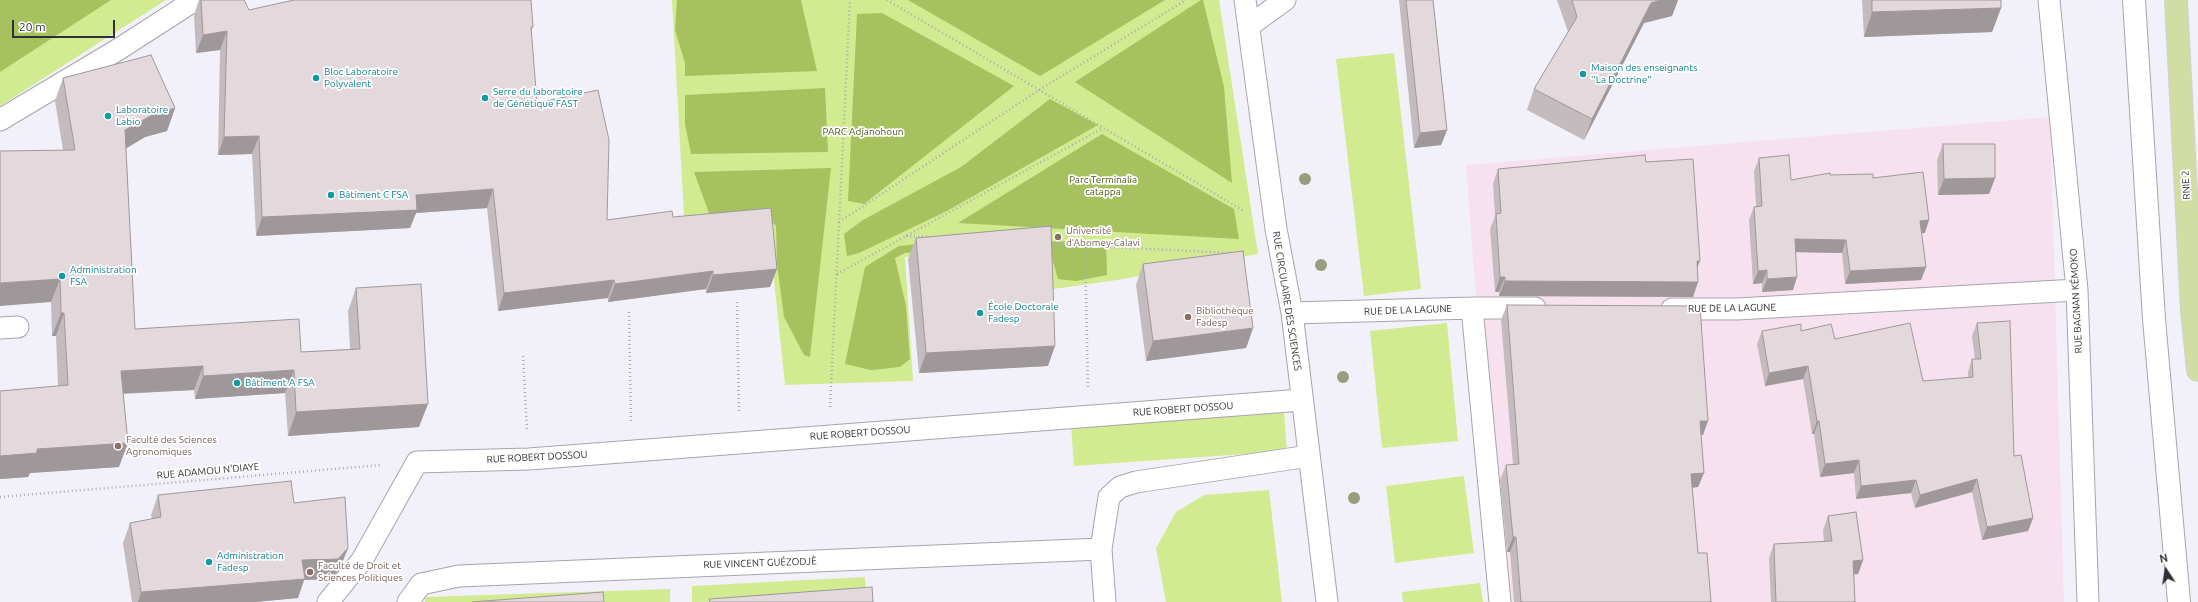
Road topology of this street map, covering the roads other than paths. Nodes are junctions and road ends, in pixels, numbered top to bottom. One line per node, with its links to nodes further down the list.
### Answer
1 (195, 0): 8 (lane)
2 (1245, 0): 7 (lane, RUE CIRCULAIRE DES SCIENCES)
3 (1285, 0): 7 (lane)
4 (2049, 0): 9 (lane, RUE BAGNAN KÉMOKO)
5 (2134, 0): 24 (street)
6 (2176, 0): 14 (highway, RNIE 2 / RNIE 2)
7 (1249, 26): 13 (lane, RUE CIRCULAIRE DES SCIENCES)
8 (0, 120)
9 (2077, 290): 12 (lane, RUE DE LA LAGUNE); 23 (lane, RUE BAGNAN KÉMOKO)
10 (1472, 308): 11 (lane, RUE DE LA LAGUNE); 13 (lane, RUE DE LA LAGUNE); 22 (lane)
11 (1558, 308)
12 (1651, 308)
13 (1292, 313): 15 (lane, RUE CIRCULAIRE DES SCIENCES)
14 (2198, 370)
15 (1302, 400): 16 (lane, RUE CIRCULAIRE DES SCIENCES); 18 (lane, RUE ROBERT DOSSOU)
16 (1309, 456): 17 (lane); 21 (lane, RUE CIRCULAIRE DES SCIENCES)
17 (1101, 549): 19 (lane, RUE VINCENT GUÉZODJÈ); 20 (lane)
18 (328, 602)
19 (408, 602)
20 (1104, 602)
21 (1327, 602)
22 (1500, 602)
23 (2088, 602)
24 (2179, 602)

